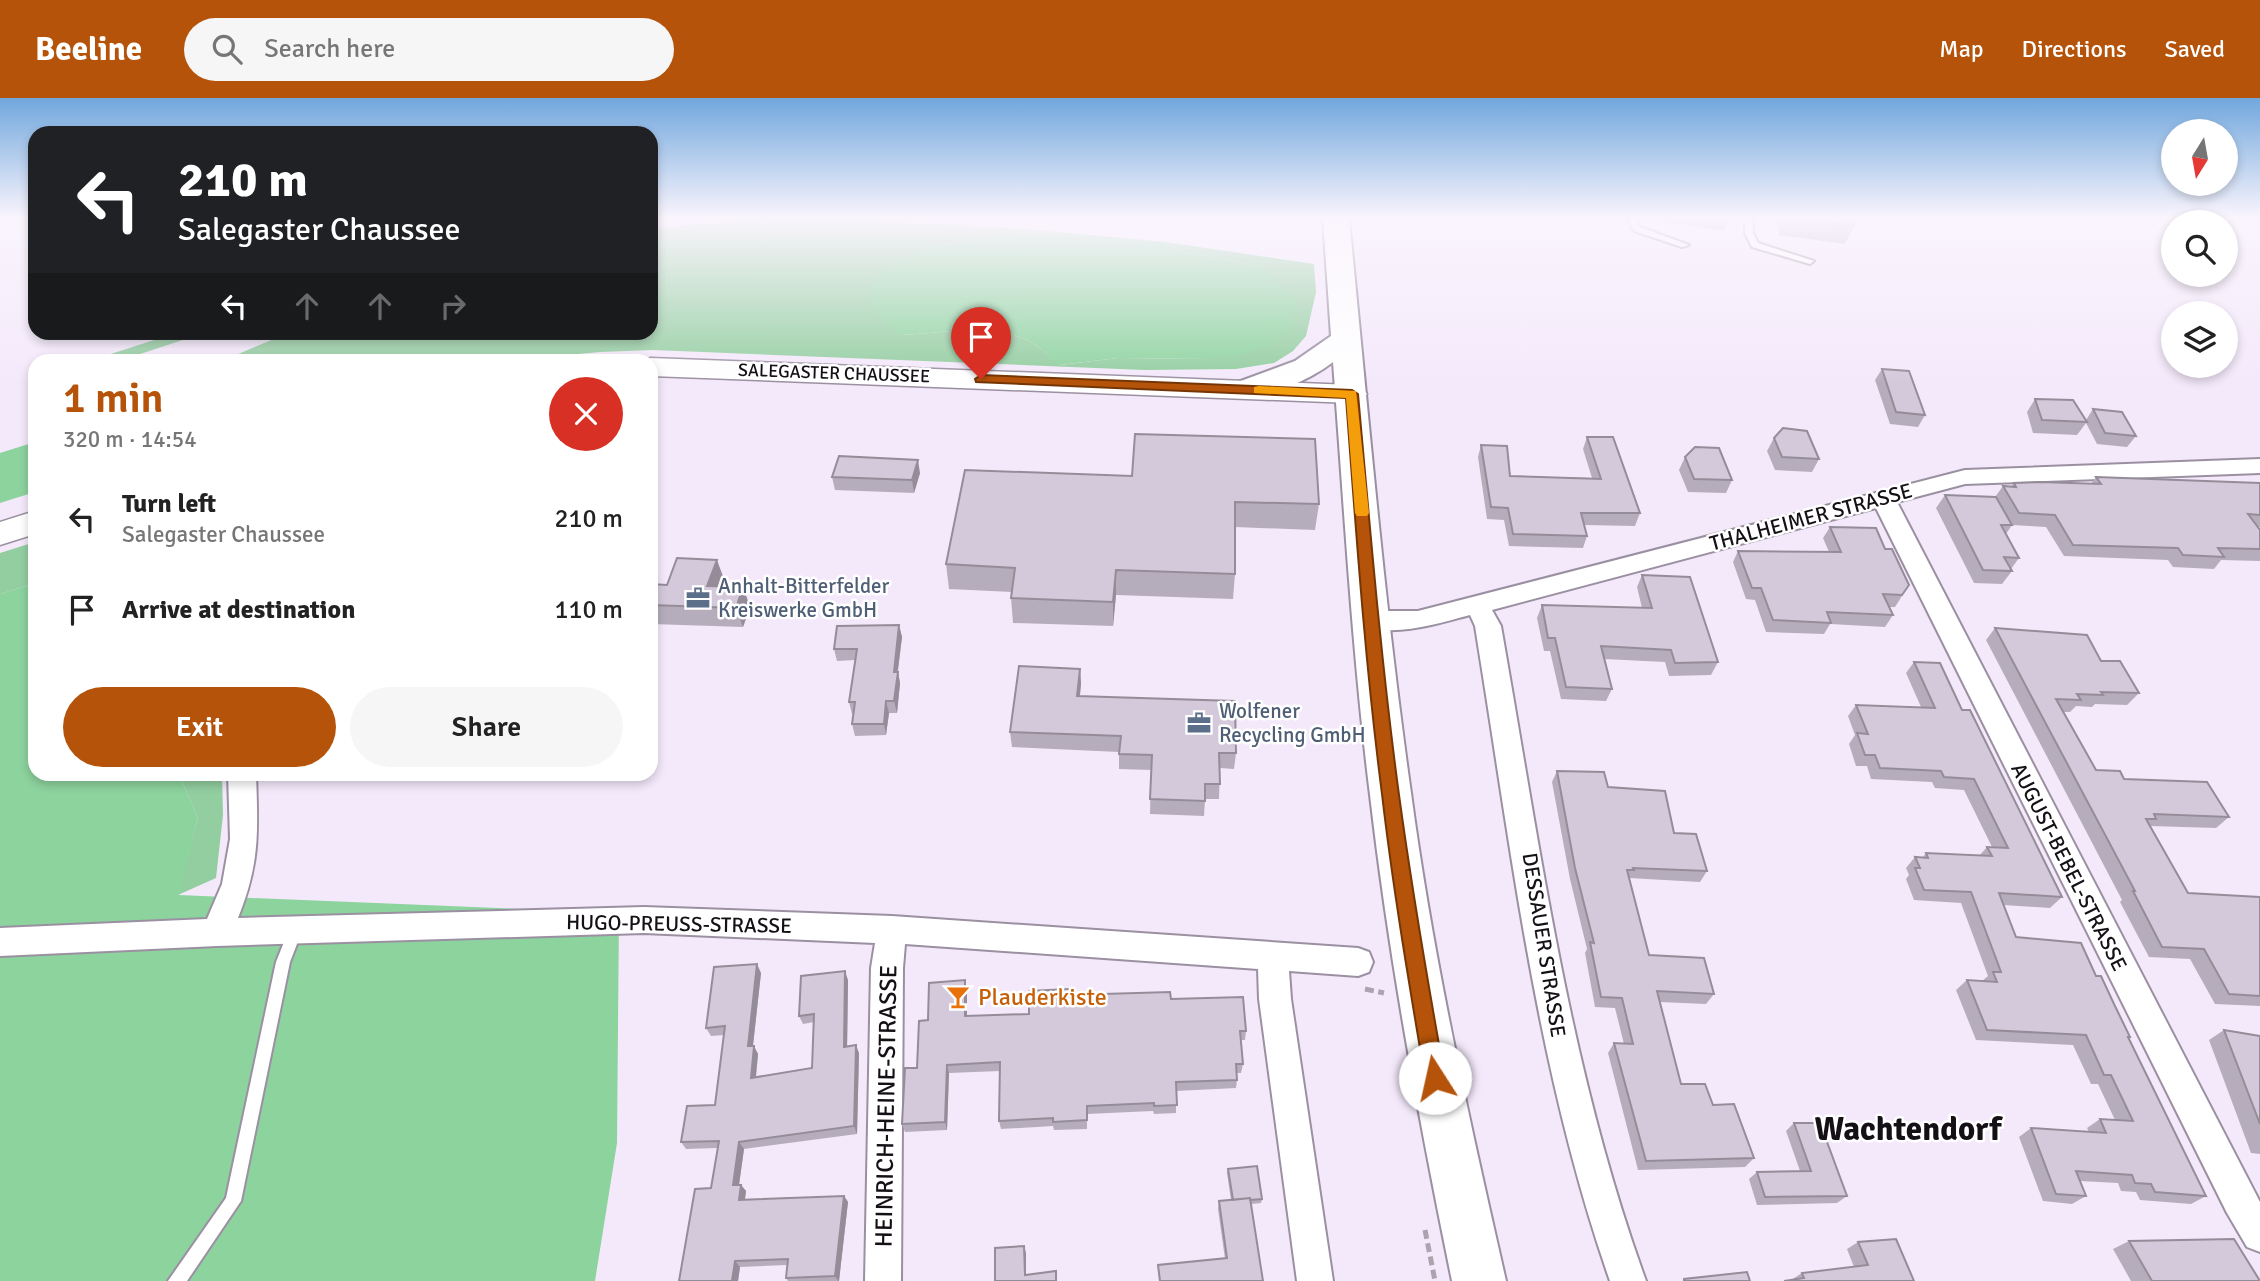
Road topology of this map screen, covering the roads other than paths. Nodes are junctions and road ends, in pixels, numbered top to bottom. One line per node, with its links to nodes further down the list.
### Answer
1 (1341, 274): 2 (main road)
2 (1347, 340): 4 (main road); 5 (main road)
3 (658, 367): 4 (main road, SALEGASTER CHAUSSEE)
4 (1249, 389): 5 (main road, SALEGASTER CHAUSSEE)
5 (1352, 394): 9 (main road)
6 (2260, 466): 7 (street, THALHEIMER STRASSE)
7 (1883, 498): 8 (street, THALHEIMER STRASSE); 17 (street, AUGUST-BEBEL-STRASSE)
8 (1477, 605): 9 (street, THALHEIMER STRASSE); 23 (street, DESSAUER STRASSE)
9 (1371, 620): 22 (main road)
10 (242, 781): 13 (street)
11 (892, 930): 12 (street, HUGO-PREUSS-STRASSE); 15 (street, HUGO-PREUSS-STRASSE); 20 (street, HEINRICH-HEINE-STRASSE)
12 (295, 931): 13 (street, HUGO-PREUSS-STRASSE); 19 (lane)
13 (217, 932): 14 (street, HUGO-PREUSS-STRASSE)
14 (0, 942)
15 (1273, 957): 16 (street, HUGO-PREUSS-STRASSE); 21 (street)
16 (1358, 962)
17 (2249, 1203): 18 (street, AUGUST-BEBEL-STRASSE)
18 (2260, 1234)
19 (177, 1281)
20 (883, 1281)
21 (1315, 1281)
22 (1479, 1281)
23 (1628, 1281)

